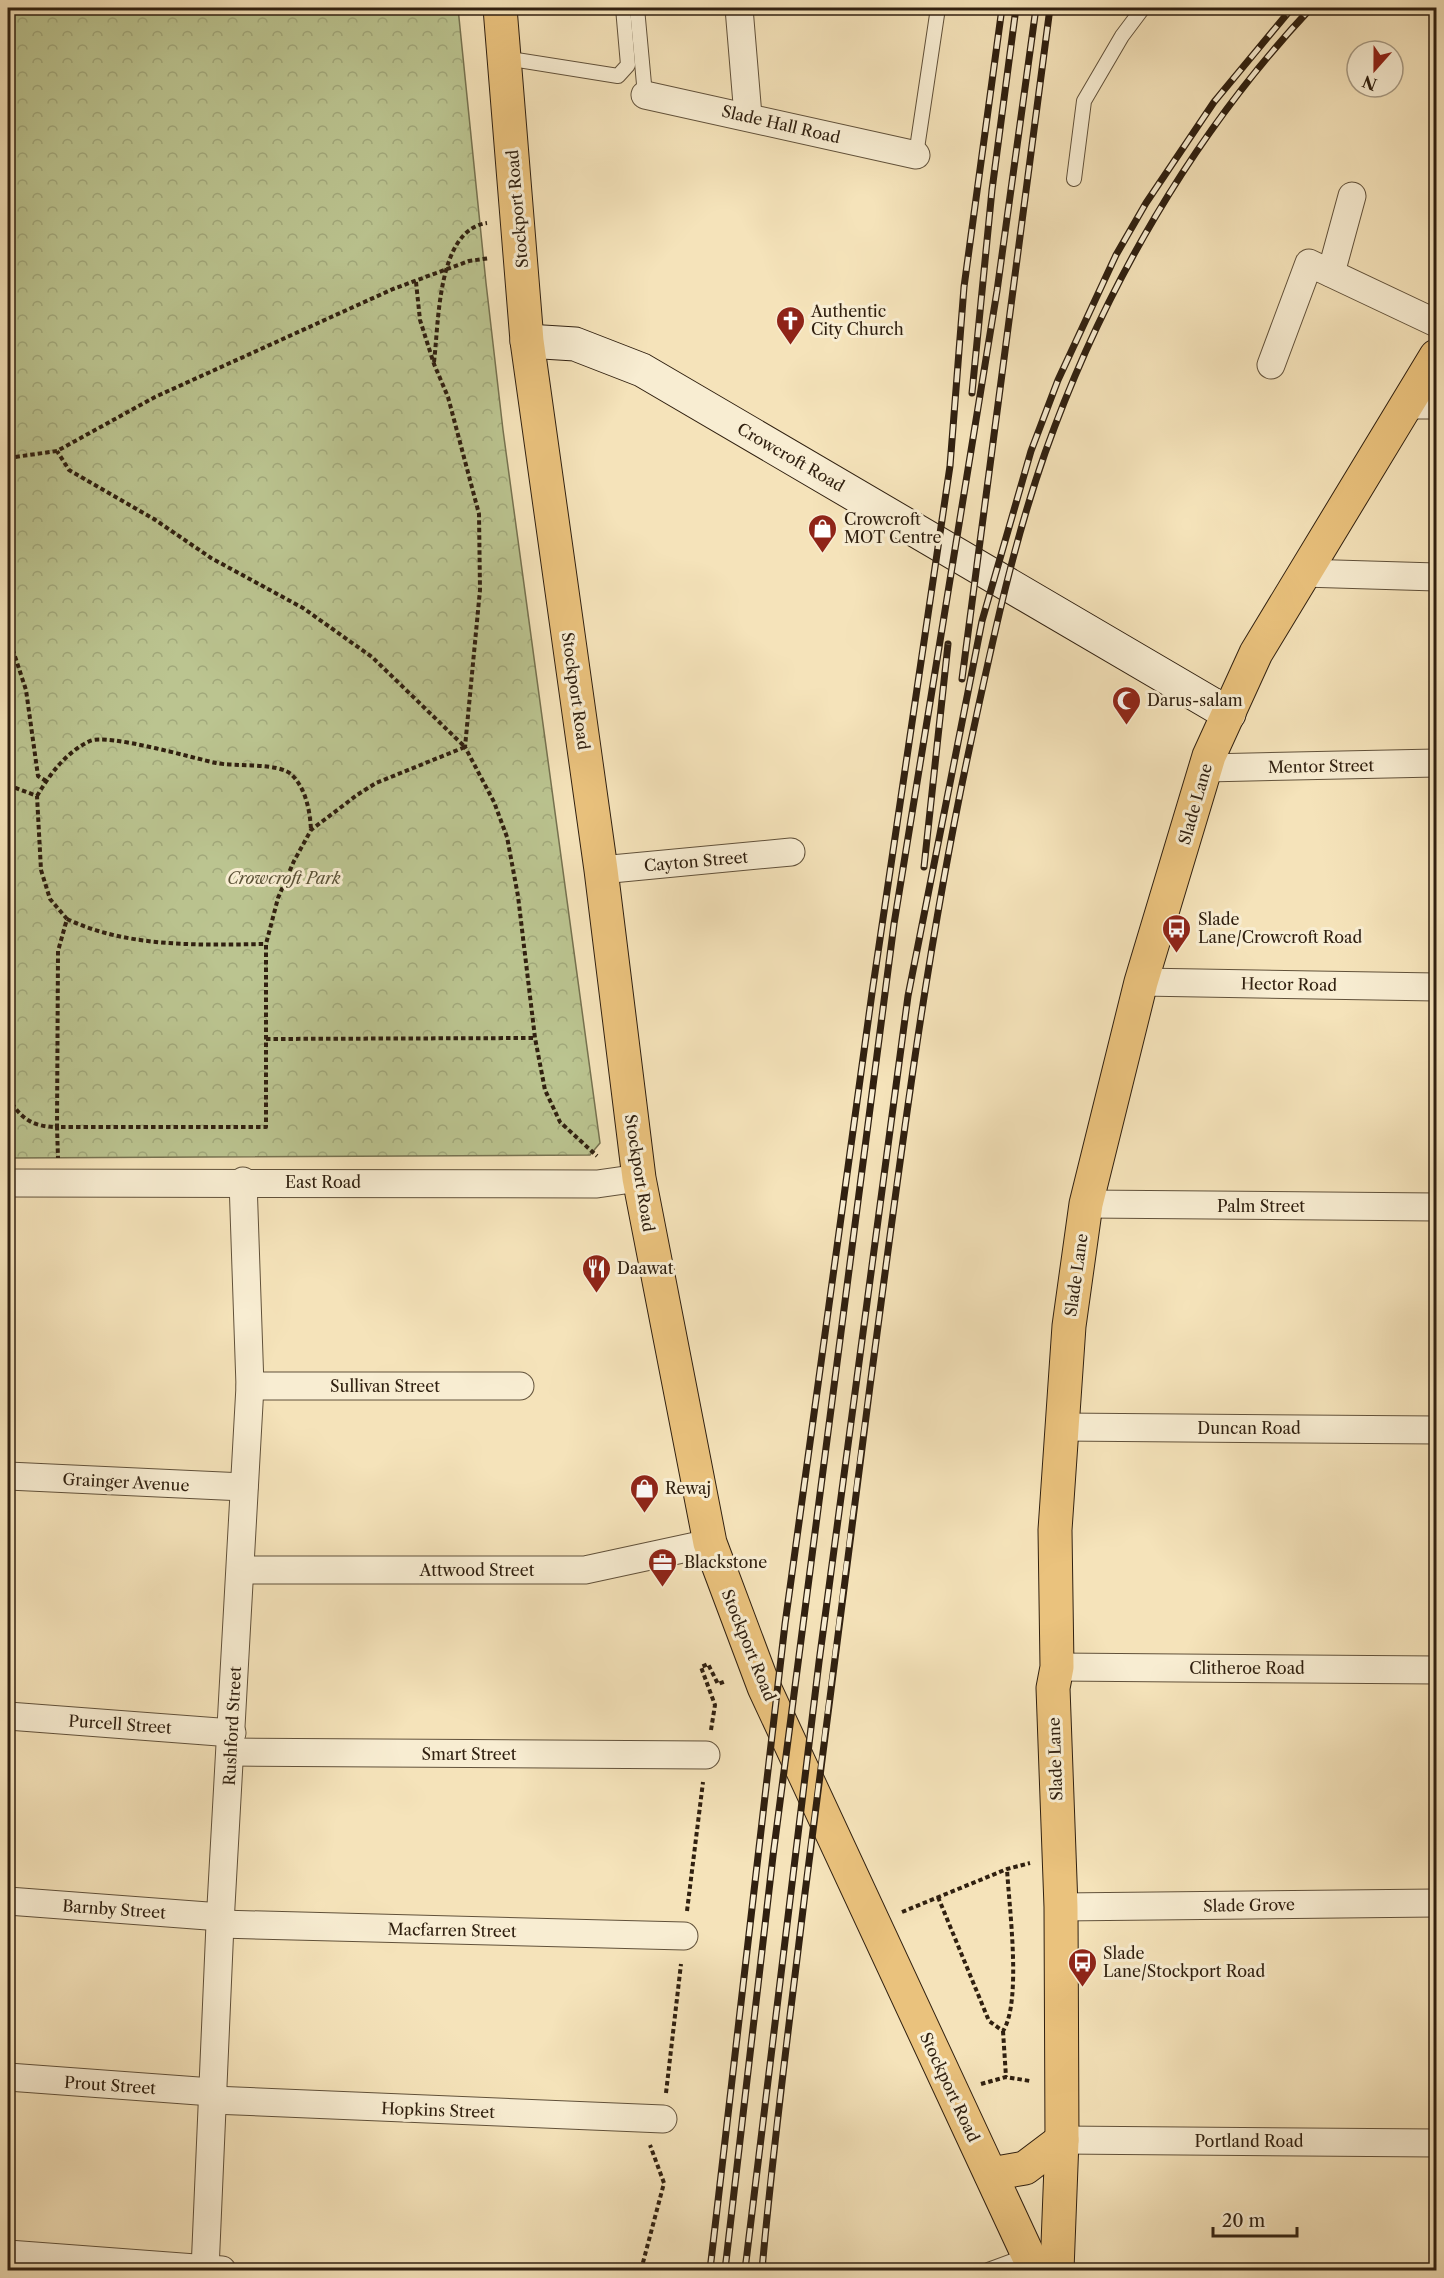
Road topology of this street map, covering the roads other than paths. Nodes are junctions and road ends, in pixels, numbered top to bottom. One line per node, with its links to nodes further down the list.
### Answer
1 (500, 8): 7 (main road, Stockport Road)
2 (623, 8): 7 (lane)
3 (637, 8): 8 (lane)
4 (739, 8): 9 (street)
5 (938, 8): 10 (lane)
6 (1143, 8): 11 (lane)
7 (505, 58): 15 (main road, Stockport Road)
8 (645, 94): 9 (street, Slade Hall Road)
9 (748, 116): 10 (street, Slade Hall Road)
10 (916, 155)
11 (1074, 179)
12 (1352, 196): 13 (street)
13 (1332, 273): 14 (street); 17 (street)
14 (1437, 323)
15 (527, 341): 21 (street, Crowcroft Road); 25 (main road, Stockport Road)
16 (1437, 356): 18 (main road, Slade Lane)
17 (1271, 365)
18 (1422, 405): 19 (main road, Slade Lane)
19 (1303, 573): 20 (street); 21 (main road, Slade Lane)
20 (1437, 577)
21 (1229, 714): 23 (main road, Slade Lane)
22 (1437, 763): 23 (street, Mentor Street)
23 (1206, 768): 26 (main road, Slade Lane)
24 (791, 852): 25 (street, Cayton Street)
25 (601, 870): 28 (main road, Stockport Road)
26 (1141, 982): 27 (street, Hector Road); 31 (main road, Slade Lane)
27 (1437, 987)
28 (639, 1178): 29 (street, East Road); 39 (main road, Stockport Road)
29 (243, 1181): 30 (street, East Road); 33 (street, Rushford Street)
30 (8, 1183)
31 (1086, 1204): 32 (street, Palm Street); 35 (main road, Slade Lane)
32 (1437, 1207)
33 (250, 1386): 34 (street, Sullivan Street); 38 (street, Rushford Street)
34 (520, 1386)
35 (1061, 1427): 36 (street, Duncan Road); 41 (main road, Slade Lane)
36 (1437, 1430)
37 (8, 1476): 38 (street, Grainger Avenue)
38 (244, 1487): 40 (street, Rushford Street)
39 (710, 1543): 40 (street, Attwood Street); 56 (main road, Stockport Road)
40 (242, 1570): 44 (street, Rushford Street)
41 (1057, 1667): 42 (street, Clitheroe Road); 48 (main road, Slade Lane)
42 (1437, 1670)
43 (8, 1716): 44 (street, Purcell Street)
44 (231, 1743): 45 (street, Smart Street); 49 (street, Rushford Street)
45 (706, 1755)
46 (8, 1901): 49 (street, Barnby Street)
47 (1437, 1903): 48 (street, Slade Grove)
48 (1061, 1907): 54 (main road, Slade Lane)
49 (220, 1921): 50 (street, Macfarren Street); 52 (street, Rushford Street)
50 (684, 1936)
51 (8, 2077): 52 (street, Prout Street)
52 (212, 2096): 53 (street, Hopkins Street); 59 (street, Rushford Street)
53 (663, 2119)
54 (1062, 2140): 55 (street, Portland Road); 56 (main road); 58 (main road, Slade Lane)
55 (1437, 2143)
56 (991, 2174): 58 (main road, Stockport Road)
57 (8, 2254): 59 (street)
58 (1044, 2261): 60 (lane)
59 (211, 2270)
60 (988, 2271)

